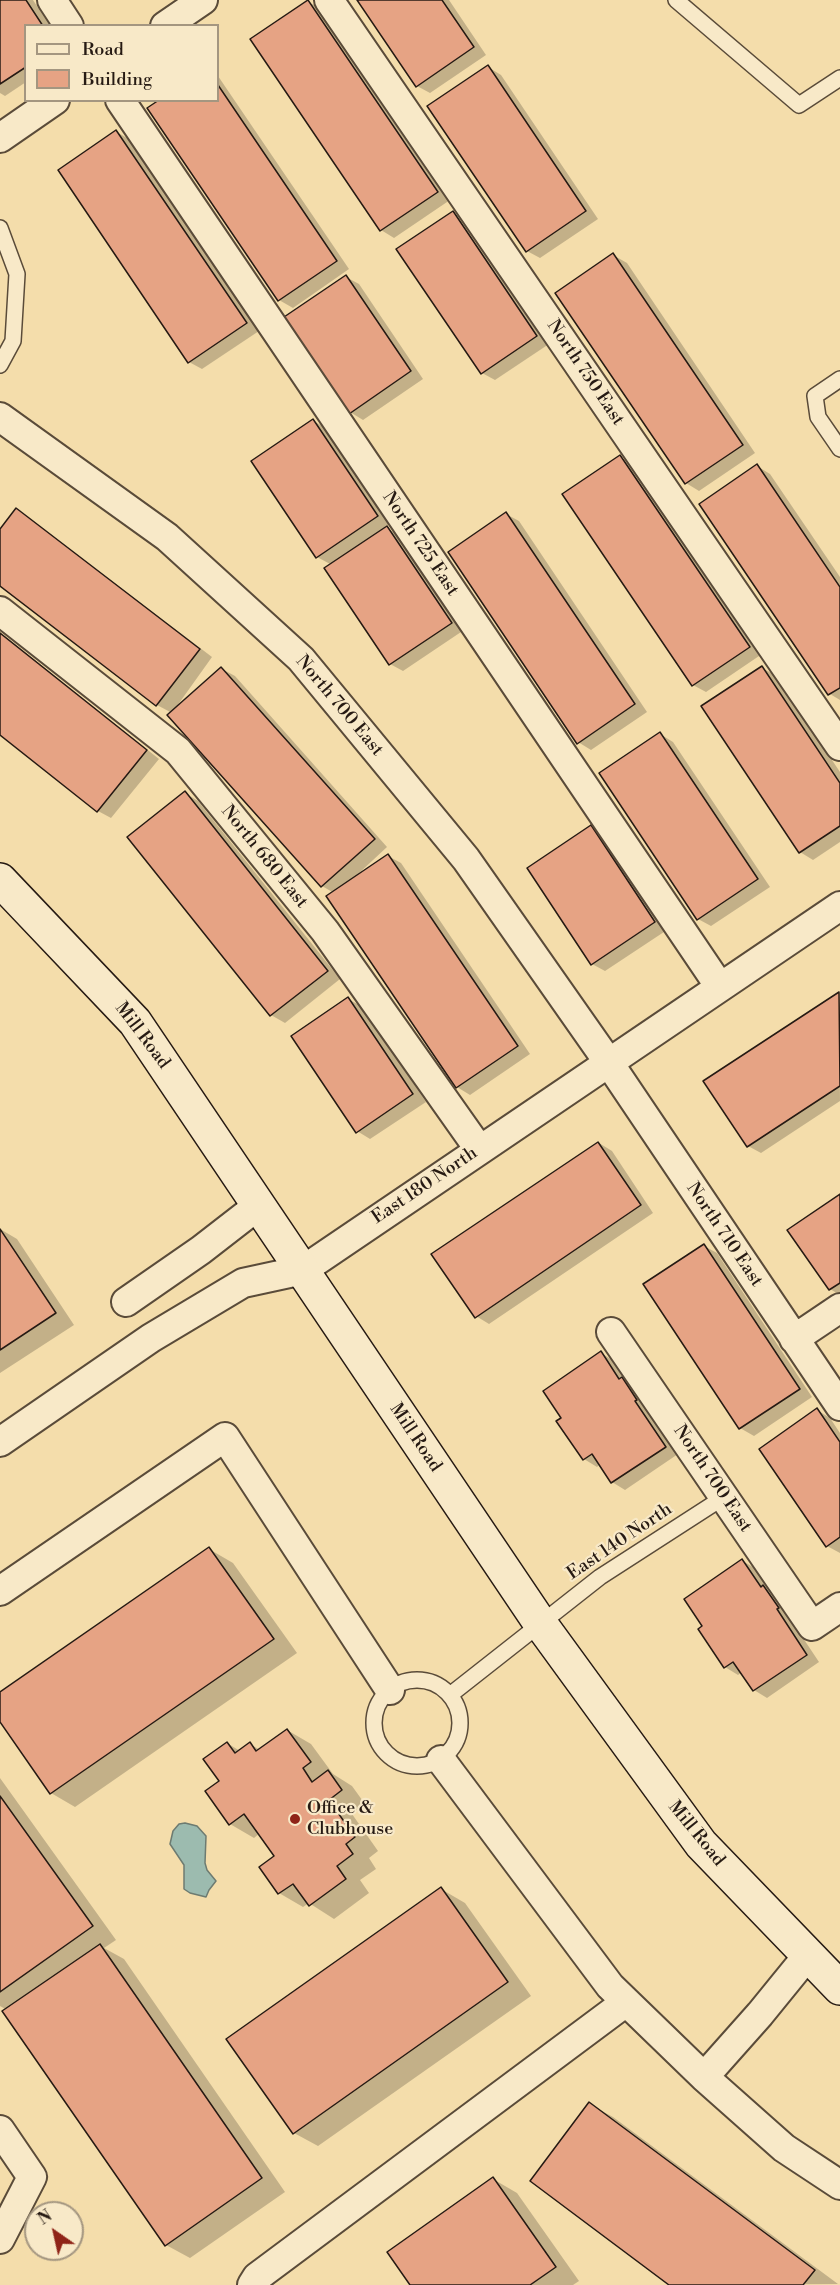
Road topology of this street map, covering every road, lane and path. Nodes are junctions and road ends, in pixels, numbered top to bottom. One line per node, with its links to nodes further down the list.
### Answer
1 (52, 0): 5 (street)
2 (203, 0): 6 (street)
3 (329, 0): 17 (street, North 750 East)
4 (676, 0): 7 (lane)
5 (68, 24)
6 (168, 24)
7 (840, 78)
8 (52, 102): 10 (street)
9 (121, 102): 20 (street, North 725 East)
10 (0, 138)
11 (0, 228): 12 (lane)
12 (0, 365)
13 (840, 379): 15 (lane)
14 (0, 417): 21 (street, North 700 East)
15 (840, 449)
16 (0, 611): 22 (street, North 680 East)
17 (840, 746)
18 (0, 880): 23 (main road, Mill Road)
19 (840, 906): 20 (street, East 180 North)
20 (720, 987): 21 (street, East 180 North)
21 (609, 1063): 22 (street, East 180 North); 28 (street, North 710 East)
22 (479, 1149): 24 (street, East 180 North)
23 (260, 1205): 24 (main road, Mill Road); 25 (street)
24 (303, 1270): 30 (street, East 180 North); 34 (main road, Mill Road)
25 (126, 1302)
26 (840, 1308): 28 (street)
27 (612, 1332): 31 (street, North 700 East)
28 (794, 1339): 29 (street, North 710 East)
29 (840, 1406)
30 (0, 1442)
31 (724, 1497): 33 (street, North 700 East); 34 (lane, East 140 North)
32 (0, 1591): 35 (street)
33 (840, 1607)
34 (540, 1623): 36 (lane, East 140 North); 38 (main road, Mill Road)
35 (390, 1690): 36 (lane); 37 (lane)
36 (450, 1695): 37 (lane)
37 (441, 1760): 40 (street)
38 (808, 1955): 39 (main road, Mill Road); 41 (street)
39 (840, 1988)
40 (626, 2002): 41 (street); 45 (street)
41 (704, 2077): 43 (street)
42 (0, 2130): 44 (street)
43 (840, 2186)
44 (0, 2239)
45 (252, 2285)

